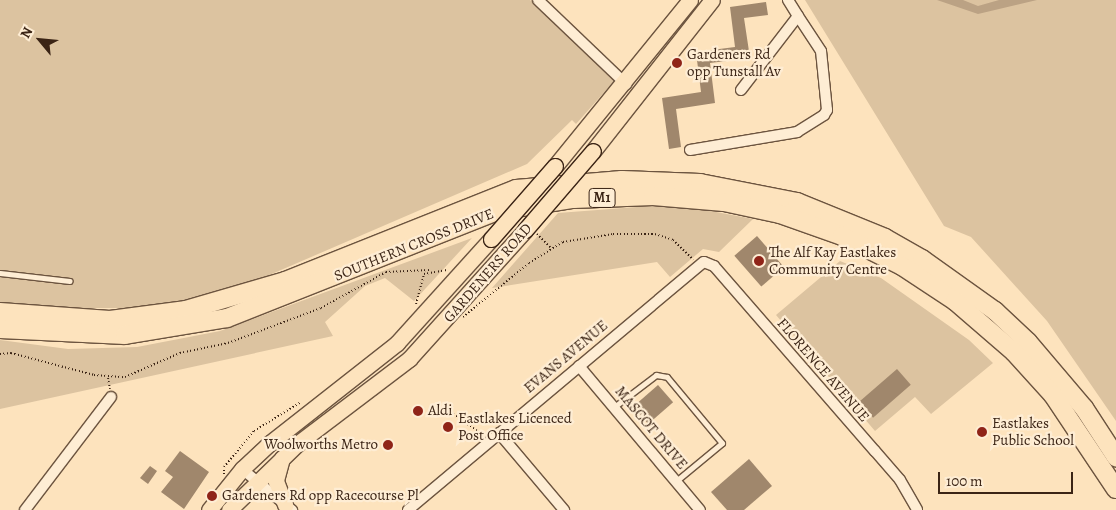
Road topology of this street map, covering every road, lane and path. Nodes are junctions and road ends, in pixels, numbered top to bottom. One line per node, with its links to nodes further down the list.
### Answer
1 (538, 0): 6 (street)
2 (690, 0): 6 (main road, GARDENERS ROAD)
3 (712, 0): 9 (main road, GARDENERS ROAD, bridge)
4 (788, 0): 5 (street)
5 (798, 16): 7 (street); 8 (street)
6 (626, 84): 27 (main road, GARDENERS ROAD, bridge)
7 (741, 90)
8 (690, 150)
9 (531, 232): 10 (path); 25 (main road, GARDENERS ROAD)
10 (551, 248): 11 (path); 17 (path)
11 (698, 265): 19 (street, EVANS AVENUE); 38 (street, FLORENCE AVENUE)
12 (446, 270): 15 (path)
13 (0, 273): 14 (lane)
14 (70, 281)
15 (415, 306)
16 (0, 312): 26 (highway, SOUTHERN CROSS DRIVE / M1)
17 (463, 317)
18 (0, 329): 30 (highway, SOUTHERN CROSS DRIVE / M1)
19 (579, 366): 21 (street, MASCOT DRIVE); 23 (street, EVANS AVENUE)
20 (111, 397): 32 (street)
21 (613, 407): 29 (street, MASCOT DRIVE); 29 (lane)
22 (453, 414): 24 (path)
23 (499, 433): 35 (street, EVANS AVENUE); 36 (street)
24 (482, 435)
25 (283, 456): 28 (main road, GARDENERS ROAD); 31 (main road)
26 (1116, 457)
27 (242, 469): 28 (street); 33 (main road, GARDENERS ROAD)
28 (255, 481): 31 (street); 34 (main road, GARDENERS ROAD)
29 (676, 481): 37 (street, MASCOT DRIVE)
30 (1116, 489)
31 (288, 507)
32 (25, 510)
33 (209, 510)
34 (228, 510)
35 (408, 510)
36 (564, 510)
37 (700, 510)
38 (917, 510)

